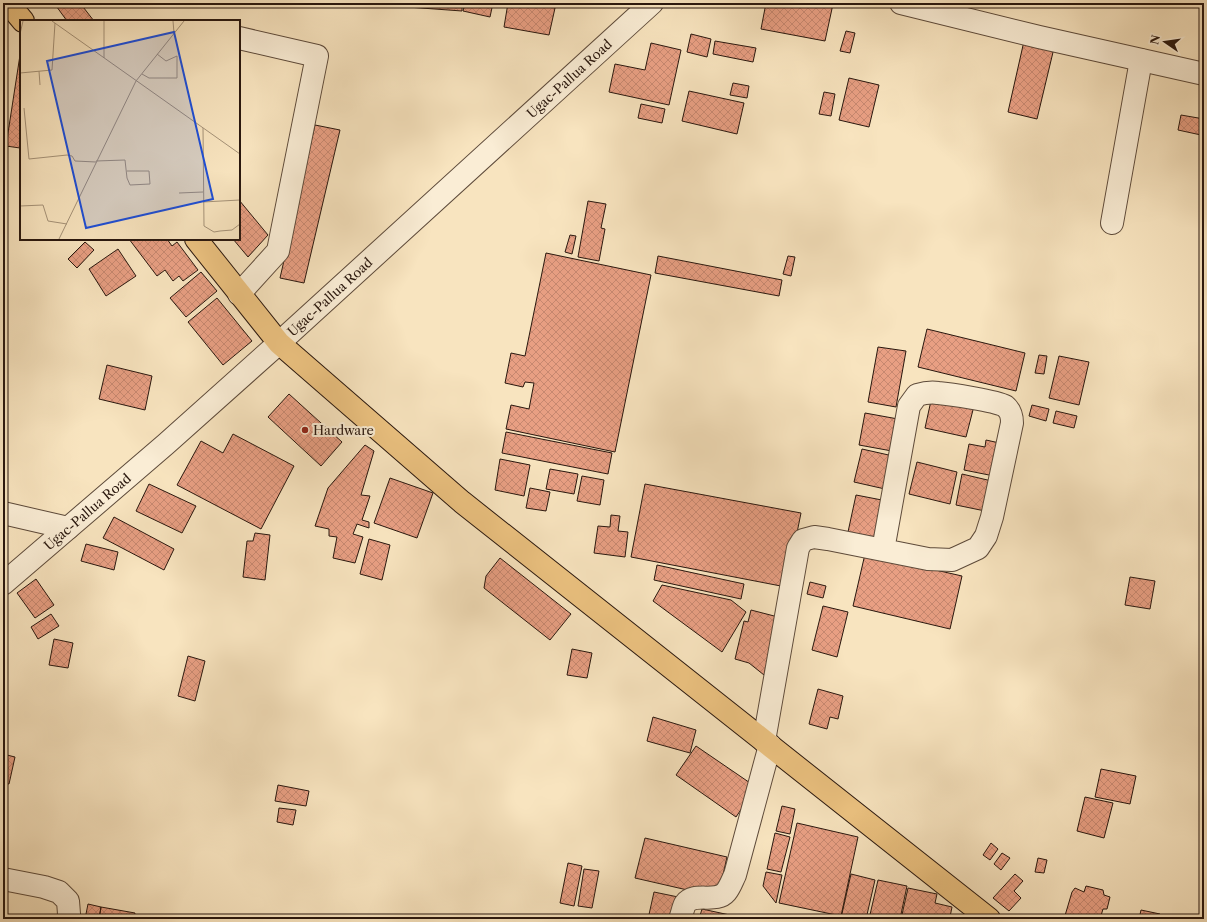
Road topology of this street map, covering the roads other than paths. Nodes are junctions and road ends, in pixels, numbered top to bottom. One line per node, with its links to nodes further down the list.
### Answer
1 (652, 3): 9 (street, Ugac-Pallua Road)
2 (900, 3): 4 (street)
3 (240, 38): 8 (street)
4 (1141, 60): 5 (street); 6 (street)
5 (1204, 74)
6 (1112, 223)
7 (197, 240): 8 (highway)
8 (239, 294): 9 (highway)
9 (279, 343): 11 (street, Ugac-Pallua Road); 14 (highway)
10 (3, 512): 11 (street)
11 (68, 528): 13 (street, Ugac-Pallua Road)
12 (883, 550): 12 (street); 14 (street)
13 (3, 584)
14 (767, 743): 17 (street); 18 (highway)
15 (3, 878): 16 (street)
16 (68, 919)
17 (680, 919)
18 (989, 919)

